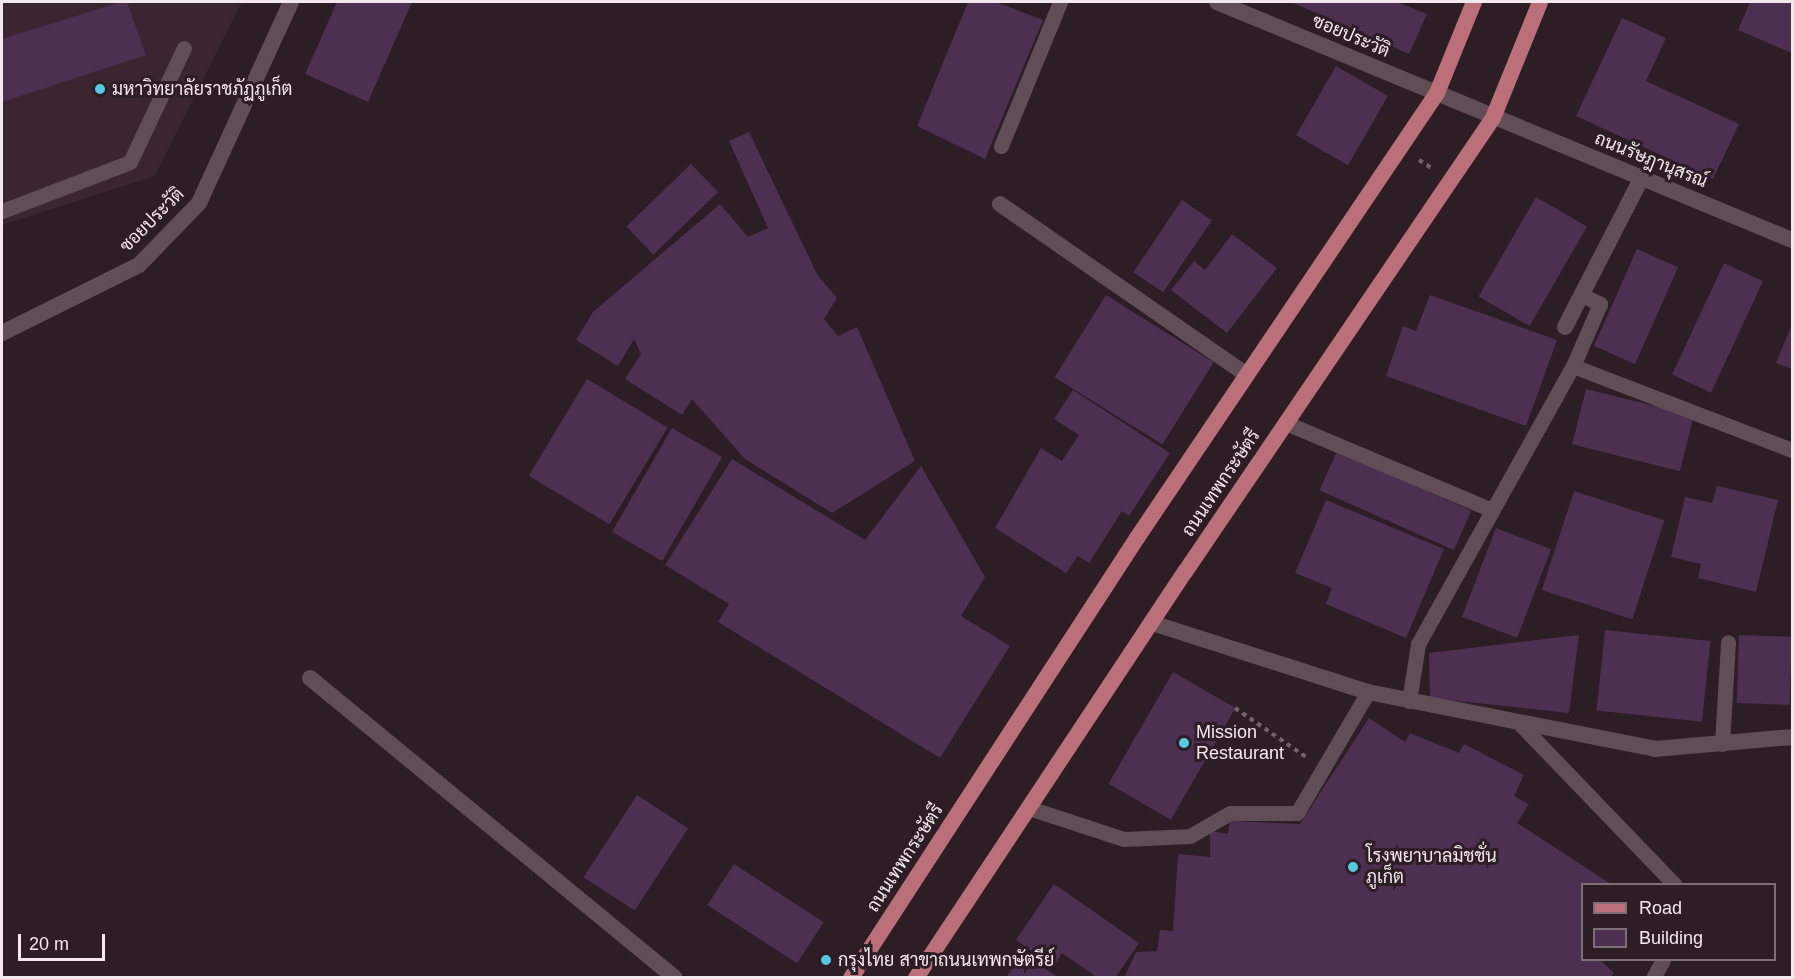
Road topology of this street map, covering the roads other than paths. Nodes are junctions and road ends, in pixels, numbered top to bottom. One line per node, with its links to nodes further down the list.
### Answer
1 (291, 2): 16 (street, ซอยประวัติ)
2 (1060, 2): 9 (lane)
3 (1216, 2): 7 (street, ซอยประวัติ)
4 (1474, 2): 7 (main road, ถนนเทพกระษัตรี)
5 (1540, 2): 8 (main road, ถนนเทพกระษัตรี)
6 (184, 48): 12 (lane)
7 (1437, 93): 8 (street, ซอยประวัติ); 18 (main road, ถนนเทพกระษัตรี)
8 (1493, 117): 10 (street, ถนนรัษฎานุสรณ์); 19 (main road, ถนนเทพกระษัตรี)
9 (1000, 146)
10 (1642, 177): 13 (street, ถนนรัษฎานุสรณ์); 14 (street)
11 (1000, 204): 18 (street)
12 (2, 211)
13 (1792, 240)
14 (1582, 295): 15 (street); 17 (lane)
15 (1565, 327)
16 (2, 333)
17 (1573, 366): 20 (lane); 21 (lane)
18 (1247, 375): 34 (main road, ถนนเทพกระษัตรี)
19 (1286, 423): 21 (lane); 22 (main road, ถนนเทพกระษัตรี)
20 (1792, 450)
21 (1492, 510): 26 (lane)
22 (1152, 623): 25 (street); 30 (main road, ถนนเทพกระษัตรี)
23 (1728, 642): 29 (lane)
24 (310, 678): 33 (street)
25 (1368, 692): 26 (street); 30 (lane)
26 (1409, 701): 27 (street)
27 (1521, 725): 29 (street); 31 (lane)
28 (1792, 737): 29 (street)
29 (1722, 744)
30 (1029, 808): 35 (main road, ถนนเทพกระษัตรี)
31 (1672, 883)
32 (1662, 961): 36 (lane)
33 (675, 978)
34 (851, 978)
35 (916, 978)
36 (1653, 978)

